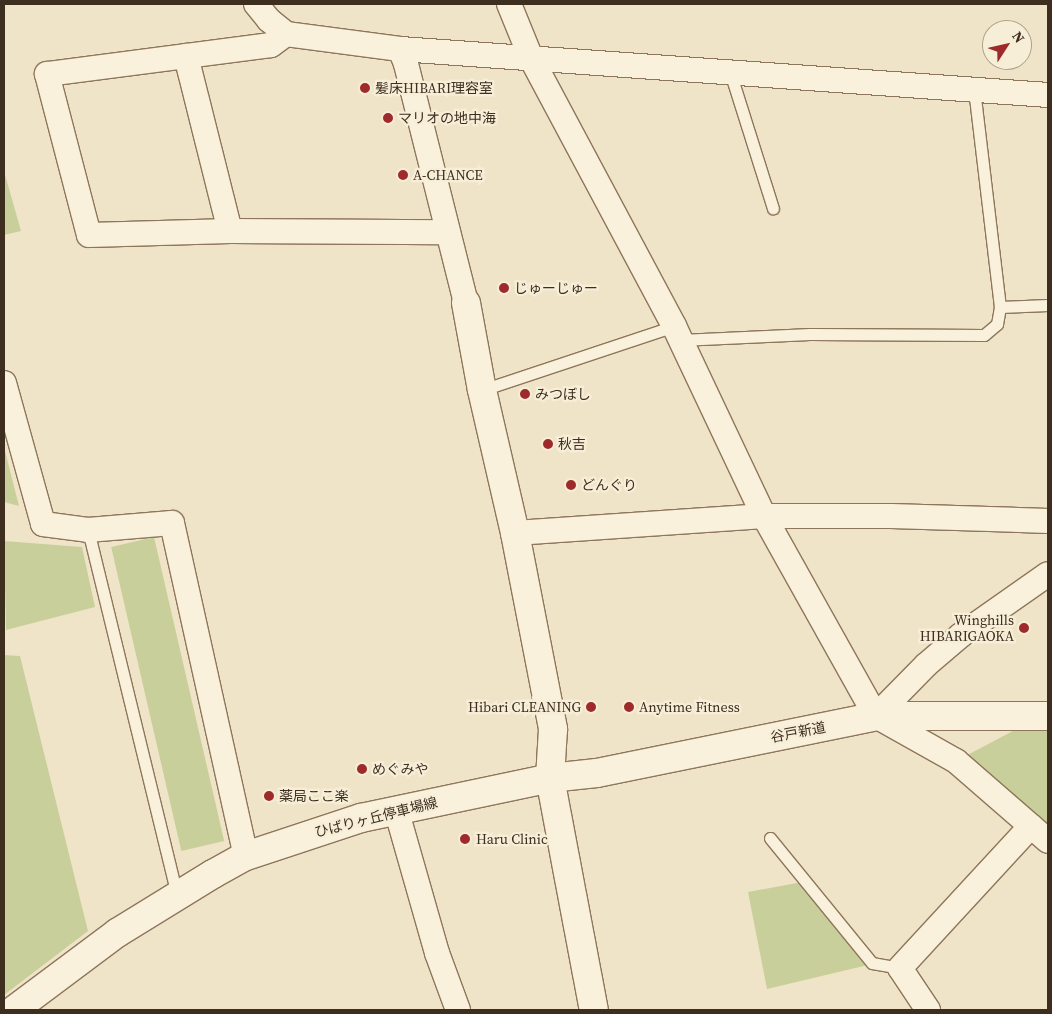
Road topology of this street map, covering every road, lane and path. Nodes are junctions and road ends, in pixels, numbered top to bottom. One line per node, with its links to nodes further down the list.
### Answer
1 (256, 4): 3 (street)
2 (509, 4): 6 (street)
3 (286, 34): 4 (street); 5 (street)
4 (400, 49): 6 (street); 12 (street)
5 (186, 56): 11 (street); 11 (street)
6 (531, 58): 7 (street); 16 (street)
7 (730, 72): 8 (street); 10 (lane)
8 (974, 90): 9 (street); 15 (lane)
9 (1048, 95)
10 (773, 208)
11 (230, 231): 12 (street)
12 (447, 232): 13 (street)
13 (466, 303): 18 (main road)
14 (1048, 305): 15 (lane)
15 (1000, 307): 16 (lane)
16 (677, 333): 18 (lane); 19 (street)
17 (4, 383): 21 (street)
18 (482, 390): 22 (main road)
19 (764, 516): 20 (street); 22 (street); 24 (street)
20 (1048, 521)
21 (88, 530): 30 (street); 31 (lane)
22 (515, 533): 26 (main road)
23 (1048, 574): 24 (street)
24 (876, 716): 25 (main road, 谷戸新道); 26 (main road, 谷戸新道); 28 (street)
25 (1048, 716)
26 (550, 778): 27 (main road, ひばりヶ丘停車場線); 35 (main road)
27 (396, 809): 30 (main road, ひばりヶ丘停車場線); 34 (street)
28 (1040, 834): 32 (street)
29 (770, 838): 32 (lane)
30 (246, 856): 31 (main road, ひばりヶ丘停車場線)
31 (178, 894): 33 (main road, ひばりヶ丘停車場線)
32 (900, 968): 36 (street)
33 (26, 1006)
34 (458, 1010)
35 (594, 1010)
36 (928, 1010)

